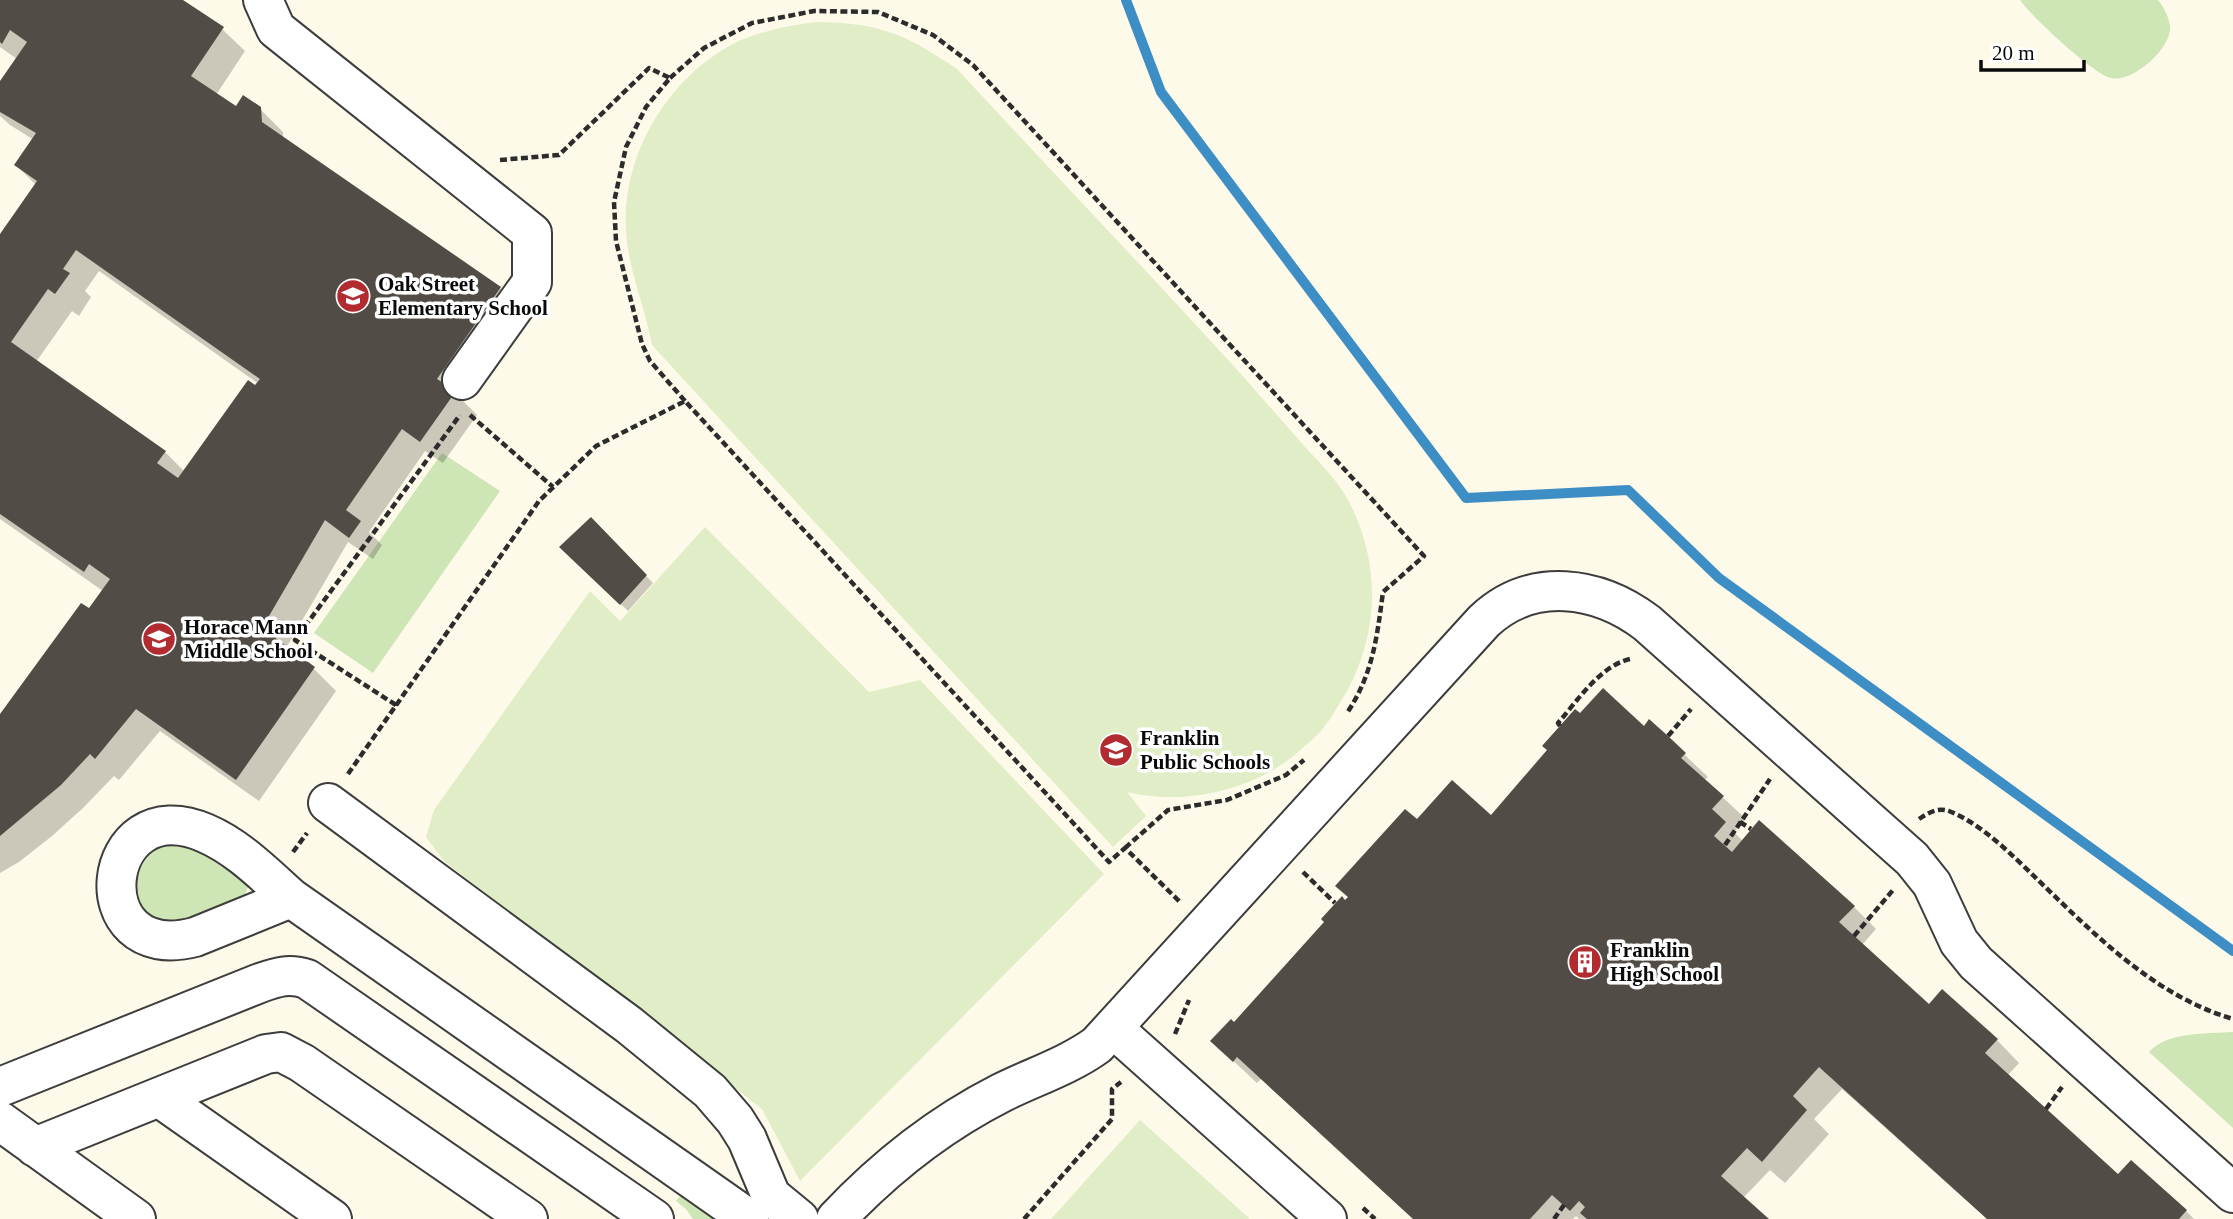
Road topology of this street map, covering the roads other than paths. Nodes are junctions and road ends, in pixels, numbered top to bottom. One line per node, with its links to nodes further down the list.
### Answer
1 (263, 0): 2 (lane)
2 (462, 380)
3 (328, 803): 16 (lane)
4 (291, 898): 15 (lane)
5 (1114, 1029): 10 (lane); 17 (lane); 18 (lane)
6 (0, 1087): 14 (lane)
7 (160, 1098): 9 (lane); 12 (lane); 13 (lane)
8 (0, 1121): 9 (lane)
9 (35, 1147): 11 (lane)
10 (2233, 1193)
11 (136, 1219)
12 (332, 1219)
13 (528, 1219)
14 (654, 1219)
15 (749, 1219)
16 (799, 1219)
17 (836, 1219)
18 (1327, 1219)

